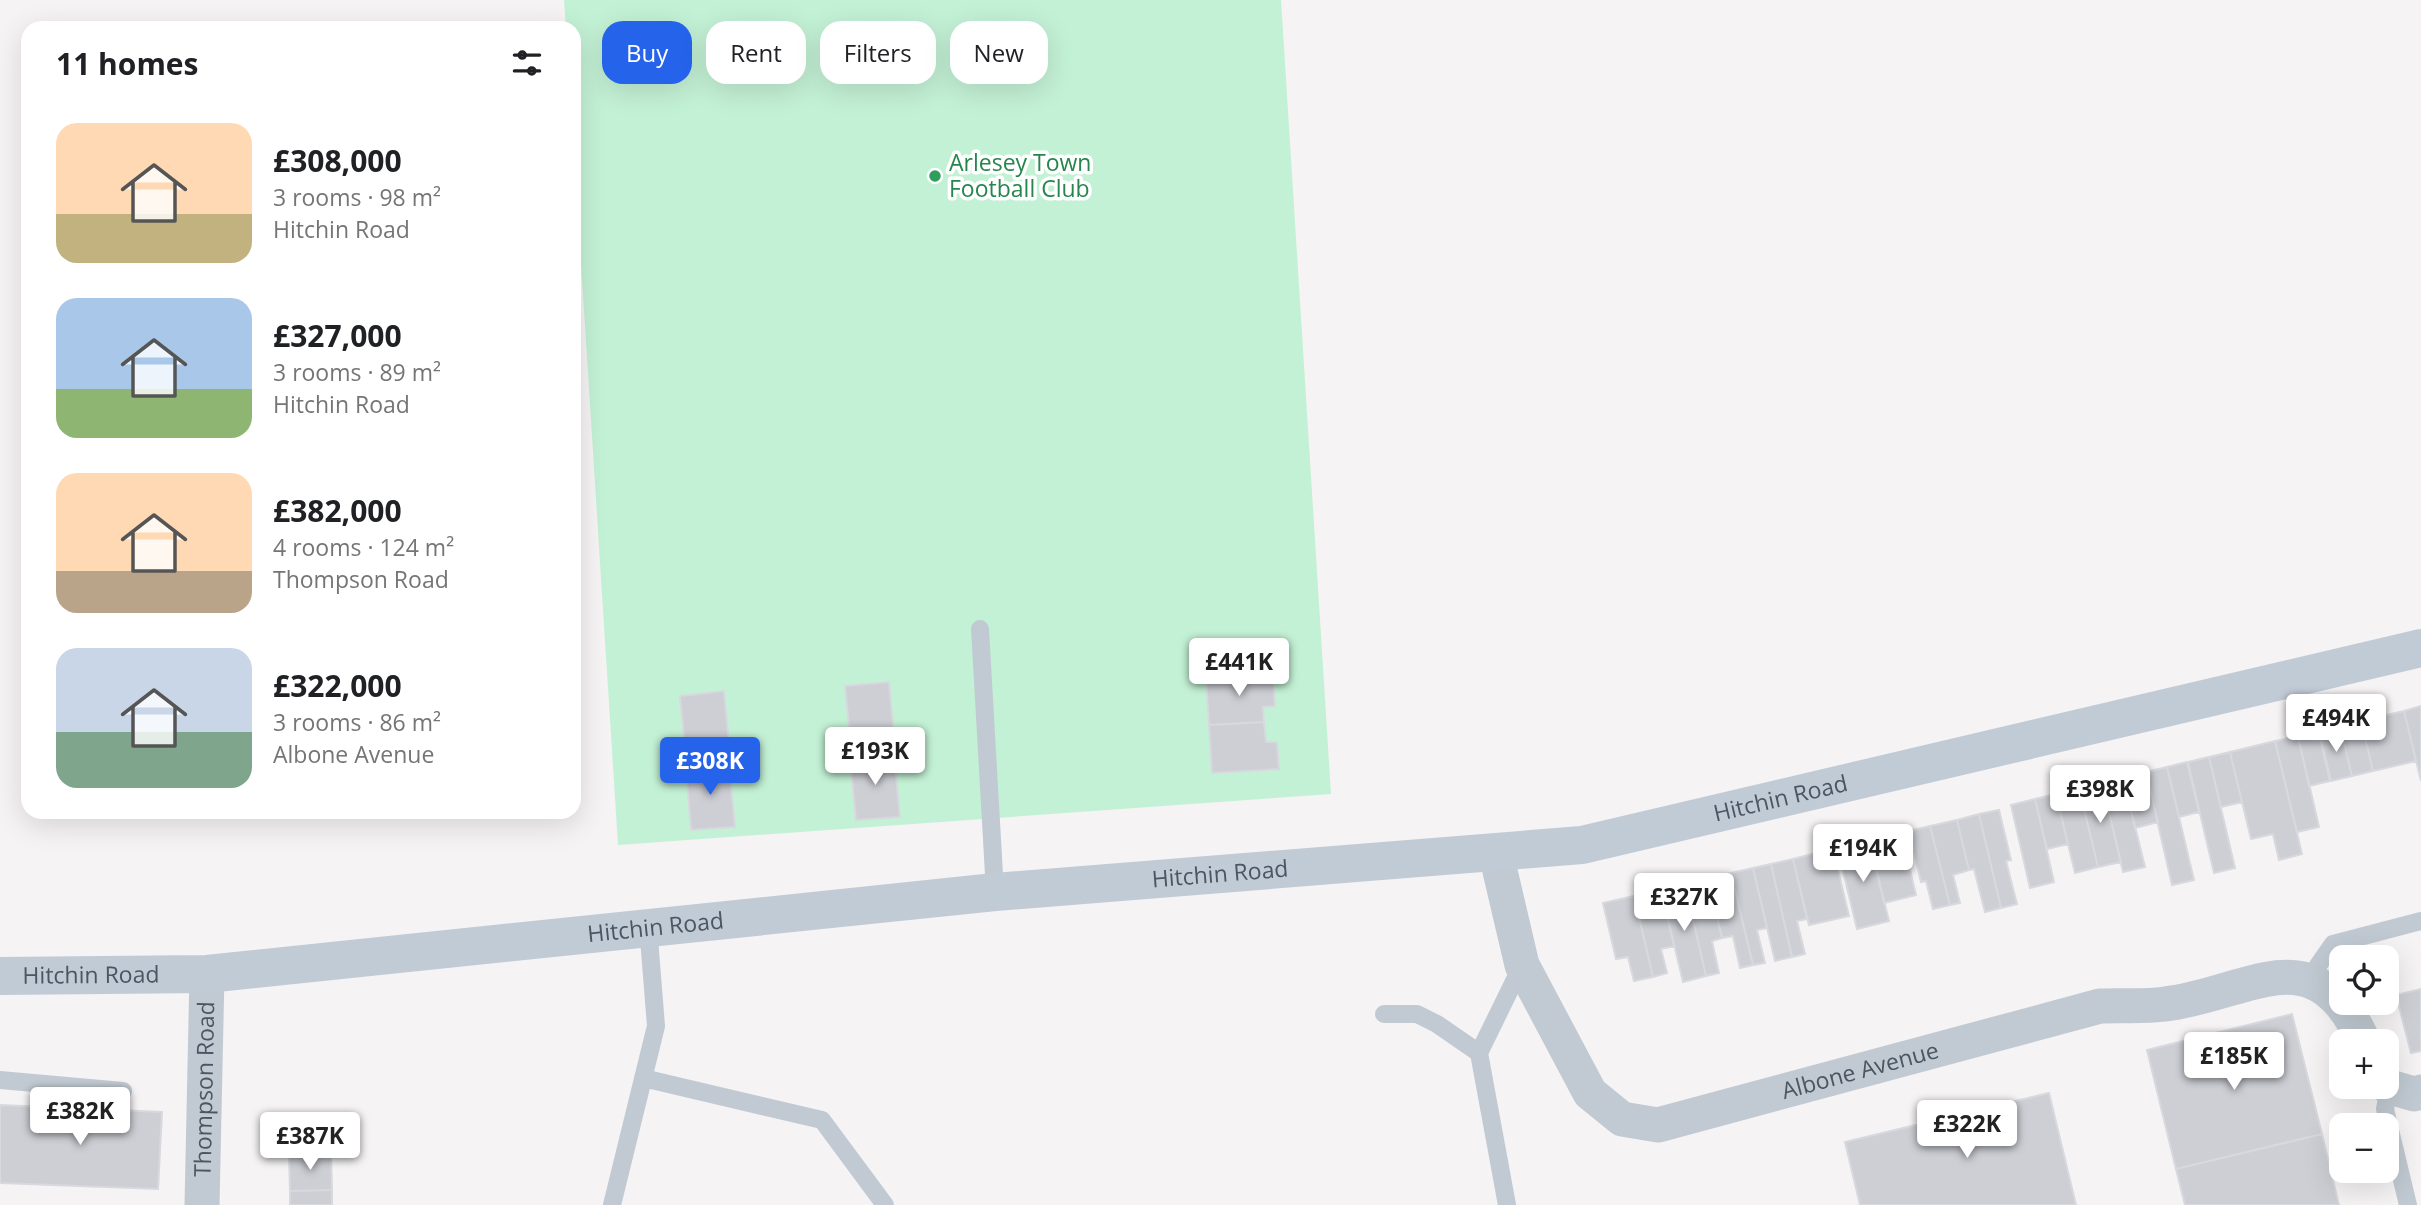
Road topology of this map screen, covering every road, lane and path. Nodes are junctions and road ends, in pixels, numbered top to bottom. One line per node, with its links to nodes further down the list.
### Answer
1 (981, 629): 4 (lane)
2 (2421, 648): 3 (street, Hitchin Road)
3 (1496, 854): 4 (street, Hitchin Road); 7 (street, Albone Avenue)
4 (995, 892): 6 (street, Hitchin Road)
5 (2421, 921): 10 (lane)
6 (649, 926): 8 (street, Hitchin Road); 14 (lane)
7 (1522, 965): 10 (street, Albone Avenue); 13 (lane)
8 (207, 974): 9 (street, Hitchin Road); 18 (street, Thompson Road)
9 (0, 976)
10 (2308, 980): 12 (street)
11 (1384, 1014): 13 (lane)
12 (2358, 1029)
13 (1479, 1053): 21 (lane)
14 (643, 1079): 19 (lane); 20 (lane)
15 (0, 1080): 16 (lane)
16 (123, 1091)
17 (2392, 1099): 22 (lane)
18 (202, 1205)
19 (612, 1205)
20 (885, 1205)
21 (1507, 1205)
22 (2408, 1205)

